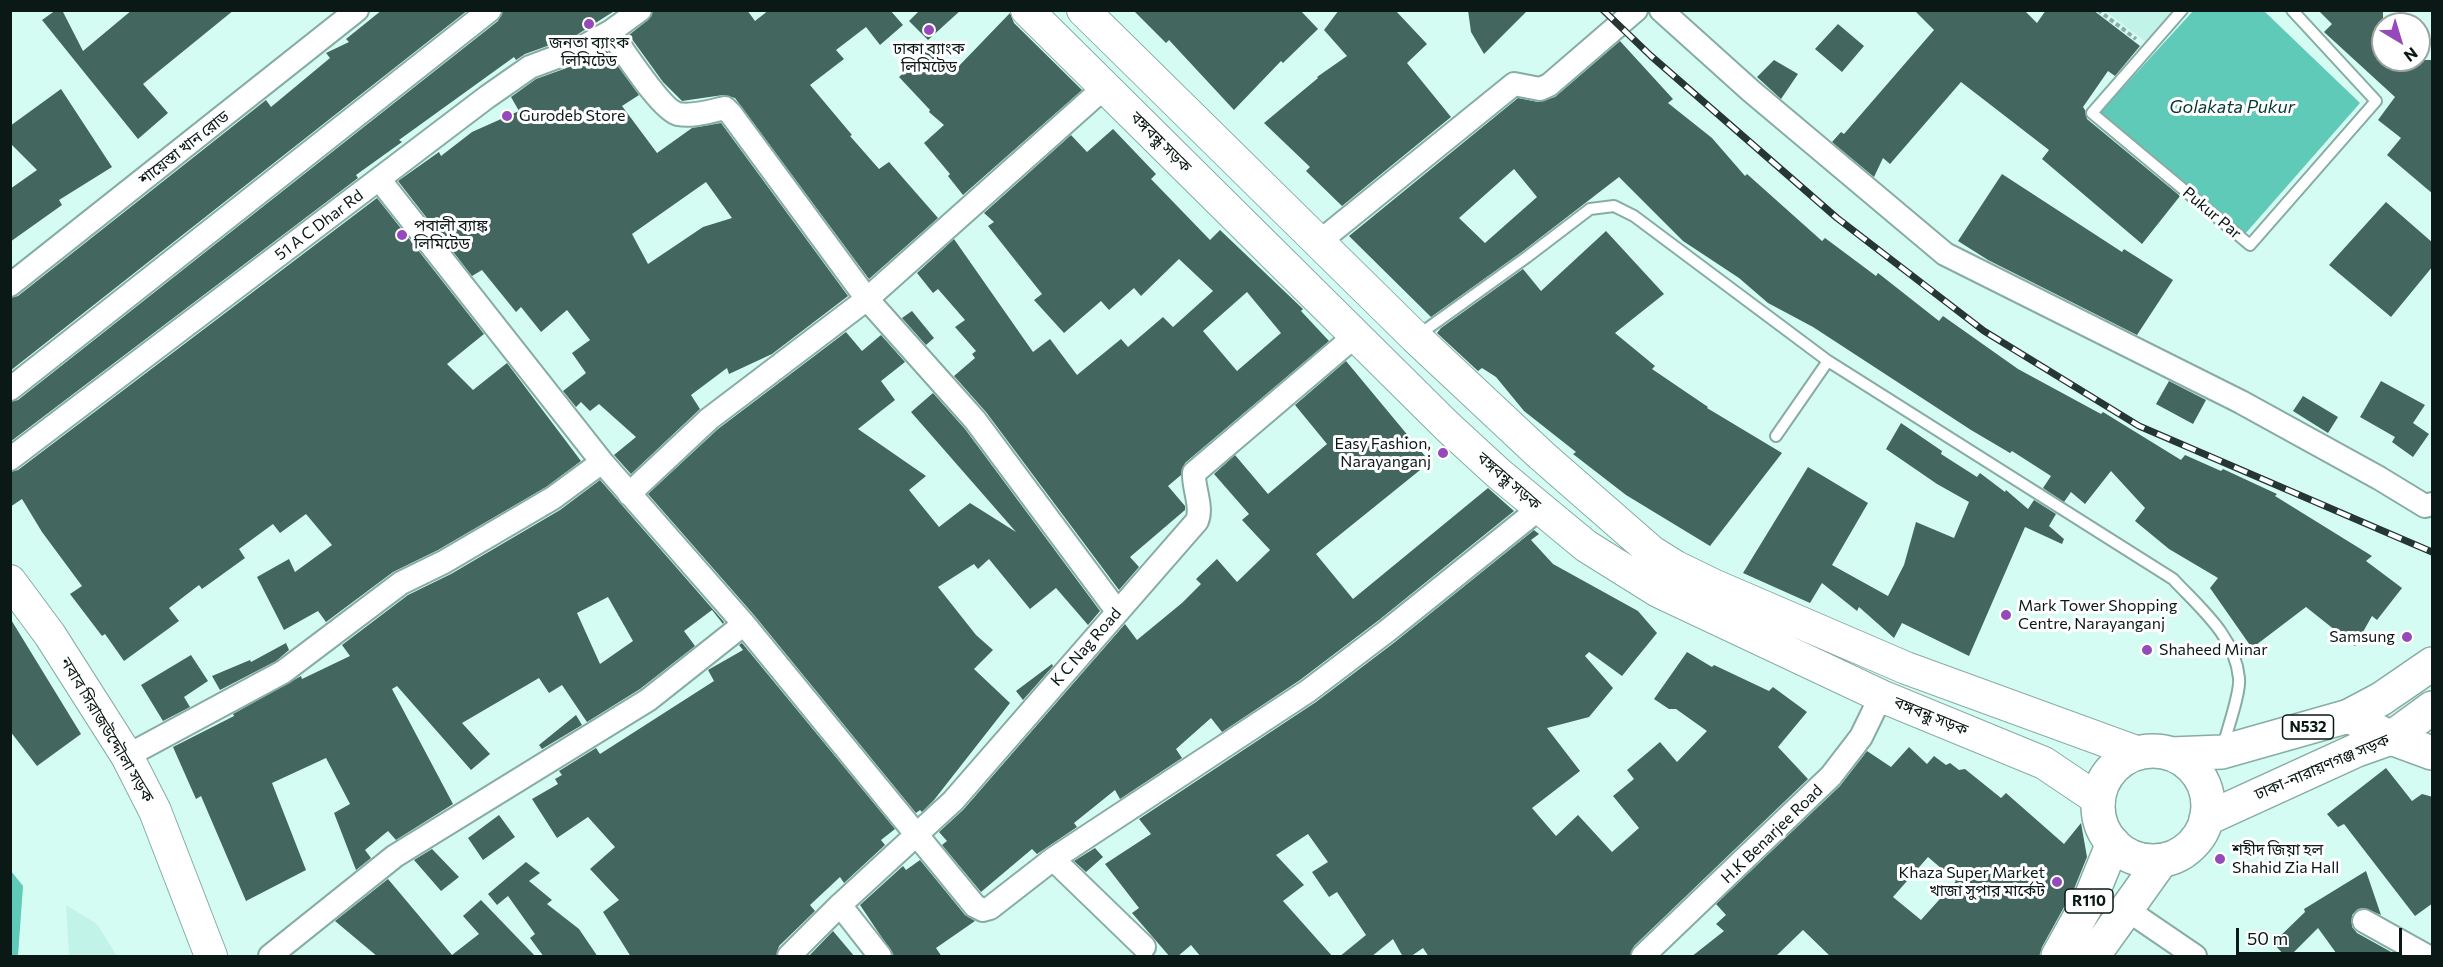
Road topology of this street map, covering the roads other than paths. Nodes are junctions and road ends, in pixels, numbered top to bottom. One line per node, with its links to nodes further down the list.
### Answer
1 (357, 10): 14 (street, শায়েস্তা খান রোড)
2 (490, 10): 19 (street)
3 (640, 10): 10 (street, 51 A C Dhar Rd)
4 (1027, 10): 11 (main road, বঙ্গবন্ধু সড়ক)
5 (1083, 10): 13 (main road)
6 (1636, 10): 13 (street)
7 (1661, 10): 24 (street)
8 (2182, 10): 9 (lane, Pukur Par)
9 (2292, 10)
10 (610, 32): 12 (street, 51 A C Dhar Rd); 15 (street)
11 (1105, 87): 15 (street); 16 (main road, বঙ্গবন্ধু সড়ক)
12 (380, 179): 21 (street, 51 A C Dhar Rd); 22 (street)
13 (1319, 242): 17 (main road)
14 (10, 285)
15 (867, 299): 23 (street); 27 (street)
16 (1355, 336): 25 (main road, বঙ্গবন্ধু সড়ক); 27 (street, K C Nag Road)
17 (1415, 337): 18 (lane); 37 (main road)
18 (1828, 361): 20 (lane); 35 (lane)
19 (10, 389)
20 (1776, 436)
21 (10, 459)
22 (602, 462): 23 (street); 38 (street)
23 (629, 494): 28 (street)
24 (2433, 504)
25 (1540, 508): 30 (main road, বঙ্গবন্ধু সড়ক); 44 (street)
26 (10, 581): 38 (main road, নবাব সিরাজউদ্দৌলা সড়ক)
27 (1117, 611): 42 (street, K C Nag Road)
28 (744, 624): 42 (street); 51 (street)
29 (2433, 664): 32 (main road, N532)
30 (1881, 696): 40 (main road, বঙ্গবন্ধু সড়ক); 54 (street, H.K Benarjee Road)
31 (2433, 708): 33 (main road, ঢাকা-নারায়ণগঞ্জ সড়ক / N532)
32 (2349, 716): 33 (main road); 35 (main road, N532)
33 (2391, 738): 34 (main road, ঢাকা-নারায়ণগঞ্জ সড়ক / N532); 36 (main road)
34 (2357, 750): 39 (main road); 41 (main road, ঢাকা-নারায়ণগঞ্জ সড়ক / N532)
35 (2222, 752): 37 (main road, N532)
36 (2433, 753)
37 (2155, 754): 40 (main road); 41 (main road)
38 (127, 756): 50 (main road, নবাব সিরাজউদ্দৌলা সড়ক)
39 (2433, 777)
40 (2099, 800): 43 (main road)
41 (2206, 819): 45 (main road)
42 (917, 833): 44 (street); 46 (street, K C Nag Road)
43 (2113, 843): 45 (main road); 55 (main road, R110)
44 (1053, 859): 49 (street)
45 (2161, 861): 47 (main road, R110)
46 (840, 905): 52 (street, K C Nag Road); 53 (street)
47 (2126, 909): 56 (main road, R110); 57 (street)
48 (2364, 921): 58 (street)
49 (1144, 947)
50 (211, 957)
51 (270, 957)
52 (789, 957)
53 (880, 957)
54 (1643, 957)
55 (2058, 957)
56 (2093, 957)
57 (2195, 957)
58 (2427, 957)

